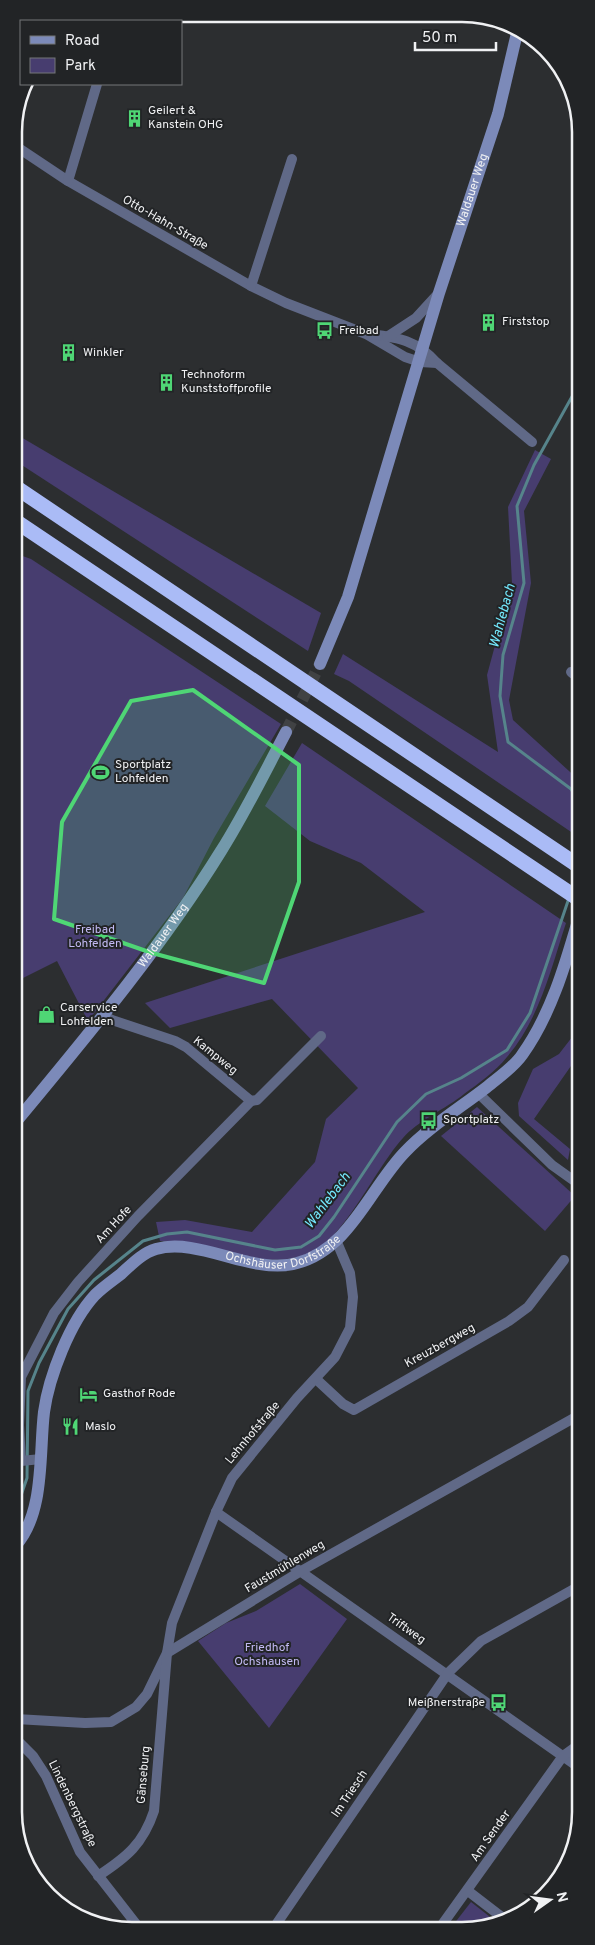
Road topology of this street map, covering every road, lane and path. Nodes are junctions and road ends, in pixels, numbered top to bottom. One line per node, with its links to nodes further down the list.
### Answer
1 (516, 37): 7 (street, Waldauer Weg)
2 (97, 85): 5 (street)
3 (23, 151): 5 (street, Otto-Hahn-Straße)
4 (292, 159): 6 (street)
5 (68, 181): 6 (street, Otto-Hahn-Straße)
6 (251, 286): 8 (street, Otto-Hahn-Straße)
7 (439, 293): 9 (street); 10 (street, Waldauer Weg)
8 (366, 334): 9 (street, Otto-Hahn-Straße); 11 (street, Otto-Hahn-Straße)
9 (387, 337): 10 (street, Otto-Hahn-Straße)
10 (424, 349): 11 (street, Waldauer Weg); 12 (street)
11 (420, 362): 12 (street); 16 (street, Waldauer Weg)
12 (437, 363): 13 (street)
13 (532, 442)
14 (23, 492): 18 (highway)
15 (23, 526): 19 (highway)
16 (320, 664)
17 (286, 732): 21 (street, Waldauer Weg)
18 (572, 862)
19 (572, 894)
20 (572, 939): 23 (street, Ochshäuser Dorfstraße)
21 (103, 1015): 24 (street, Kampweg); 25 (street, Waldauer Weg)
22 (322, 1036): 24 (street, Am Hofe)
23 (478, 1093): 26 (street); 27 (street, Ochshäuser Dorfstraße)
24 (251, 1101): 29 (street, Am Hofe)
25 (22, 1112)
26 (572, 1179)
27 (336, 1240): 30 (street, Lehnhofstraße); 32 (street, Ochshäuser Dorfstraße)
28 (564, 1260): 30 (street, Kreuzbergweg)
29 (22, 1375)
30 (316, 1379): 34 (street, Lehnhofstraße)
31 (572, 1419): 36 (street, Faustmühlenweg)
32 (33, 1460): 33 (street, Am Hofe); 35 (street, Ochshäuser Dorfstraße)
33 (22, 1461)
34 (216, 1512): 36 (street, Triftweg); 38 (street, Lehnhofstraße)
35 (22, 1523)
36 (301, 1571): 38 (street, Faustmühlenweg); 39 (street, Triftweg)
37 (572, 1590): 39 (street, Im Triesch)
38 (167, 1653): 40 (street); 45 (street, Gänseburg)
39 (448, 1673): 43 (street, Triftweg); 49 (street, Im Triesch)
40 (22, 1720)
41 (22, 1745): 45 (street, Lindenbergstraße)
42 (572, 1750): 43 (street)
43 (563, 1756): 44 (street, Triftweg); 46 (street, Am Sender)
44 (572, 1762)
45 (98, 1876): 48 (street, Lindenbergstraße)
46 (468, 1891): 47 (street); 50 (street, Am Sender)
47 (500, 1916)
48 (134, 1922)
49 (277, 1922)
50 (444, 1922)

